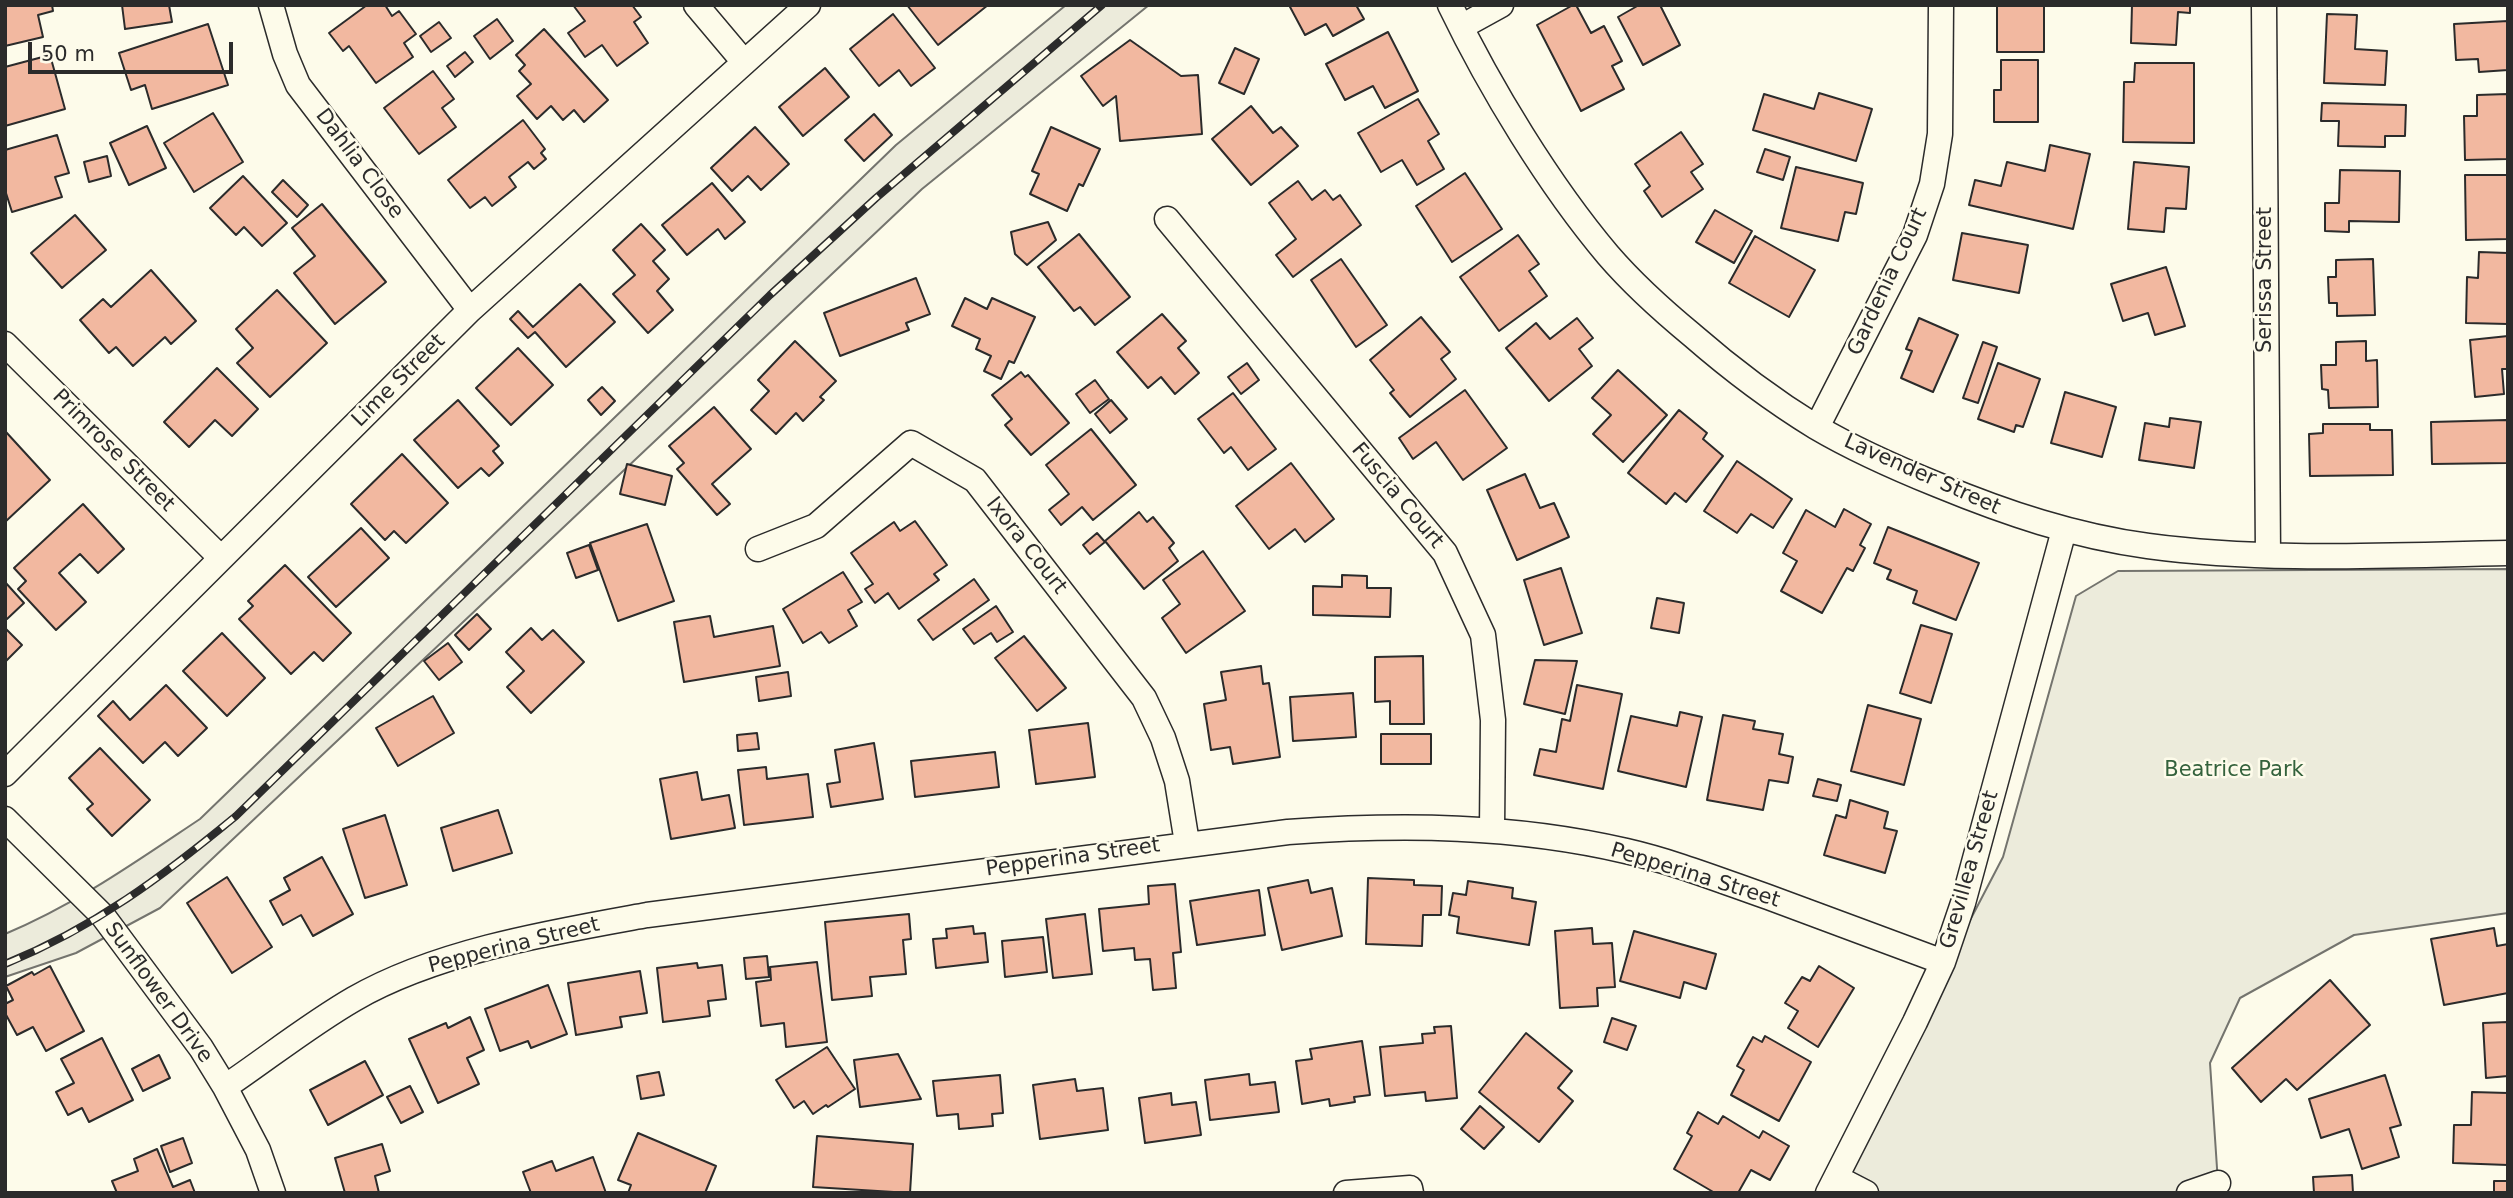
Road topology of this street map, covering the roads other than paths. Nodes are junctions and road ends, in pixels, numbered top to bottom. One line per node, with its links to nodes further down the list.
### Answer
1 (271, 5): 10 (street, Dahlia Close)
2 (696, 5): 8 (street)
3 (808, 5): 8 (street, Lime Street)
4 (1501, 5): 7 (street)
5 (1941, 5): 12 (street, Gardenia Court)
6 (2264, 5): 16 (street, Serissa Street)
7 (1455, 16): 12 (street, Lavender Street)
8 (744, 62): 10 (street, Lime Street)
9 (1167, 219): 20 (street, Fuscia Court)
10 (470, 310): 17 (street, Lime Street)
11 (5, 344): 17 (street, Primrose Street)
12 (1816, 427): 13 (street, Lavender Street)
13 (2064, 530): 16 (street, Lavender Street); 22 (street, Grevillea Street)
14 (758, 549): 21 (street, Ixora Court)
15 (2508, 553): 16 (street, Lavender Street)
16 (2268, 555)
17 (221, 558): 18 (street, Lime Street)
18 (5, 774)
19 (5, 819): 23 (street, Sunflower Drive)
20 (1492, 830): 21 (street, Pepperina Street); 22 (street, Pepperina Street)
21 (1187, 843): 23 (street, Pepperina Street)
22 (1943, 962): 25 (street, Grevillea Street)
23 (225, 1087): 26 (street, Sunflower Drive)
24 (2218, 1183): 30 (street)
25 (1832, 1185): 29 (street)
26 (273, 1193)
27 (1346, 1193): 28 (street)
28 (1411, 1193)
29 (1866, 1193)
30 (2189, 1193)

